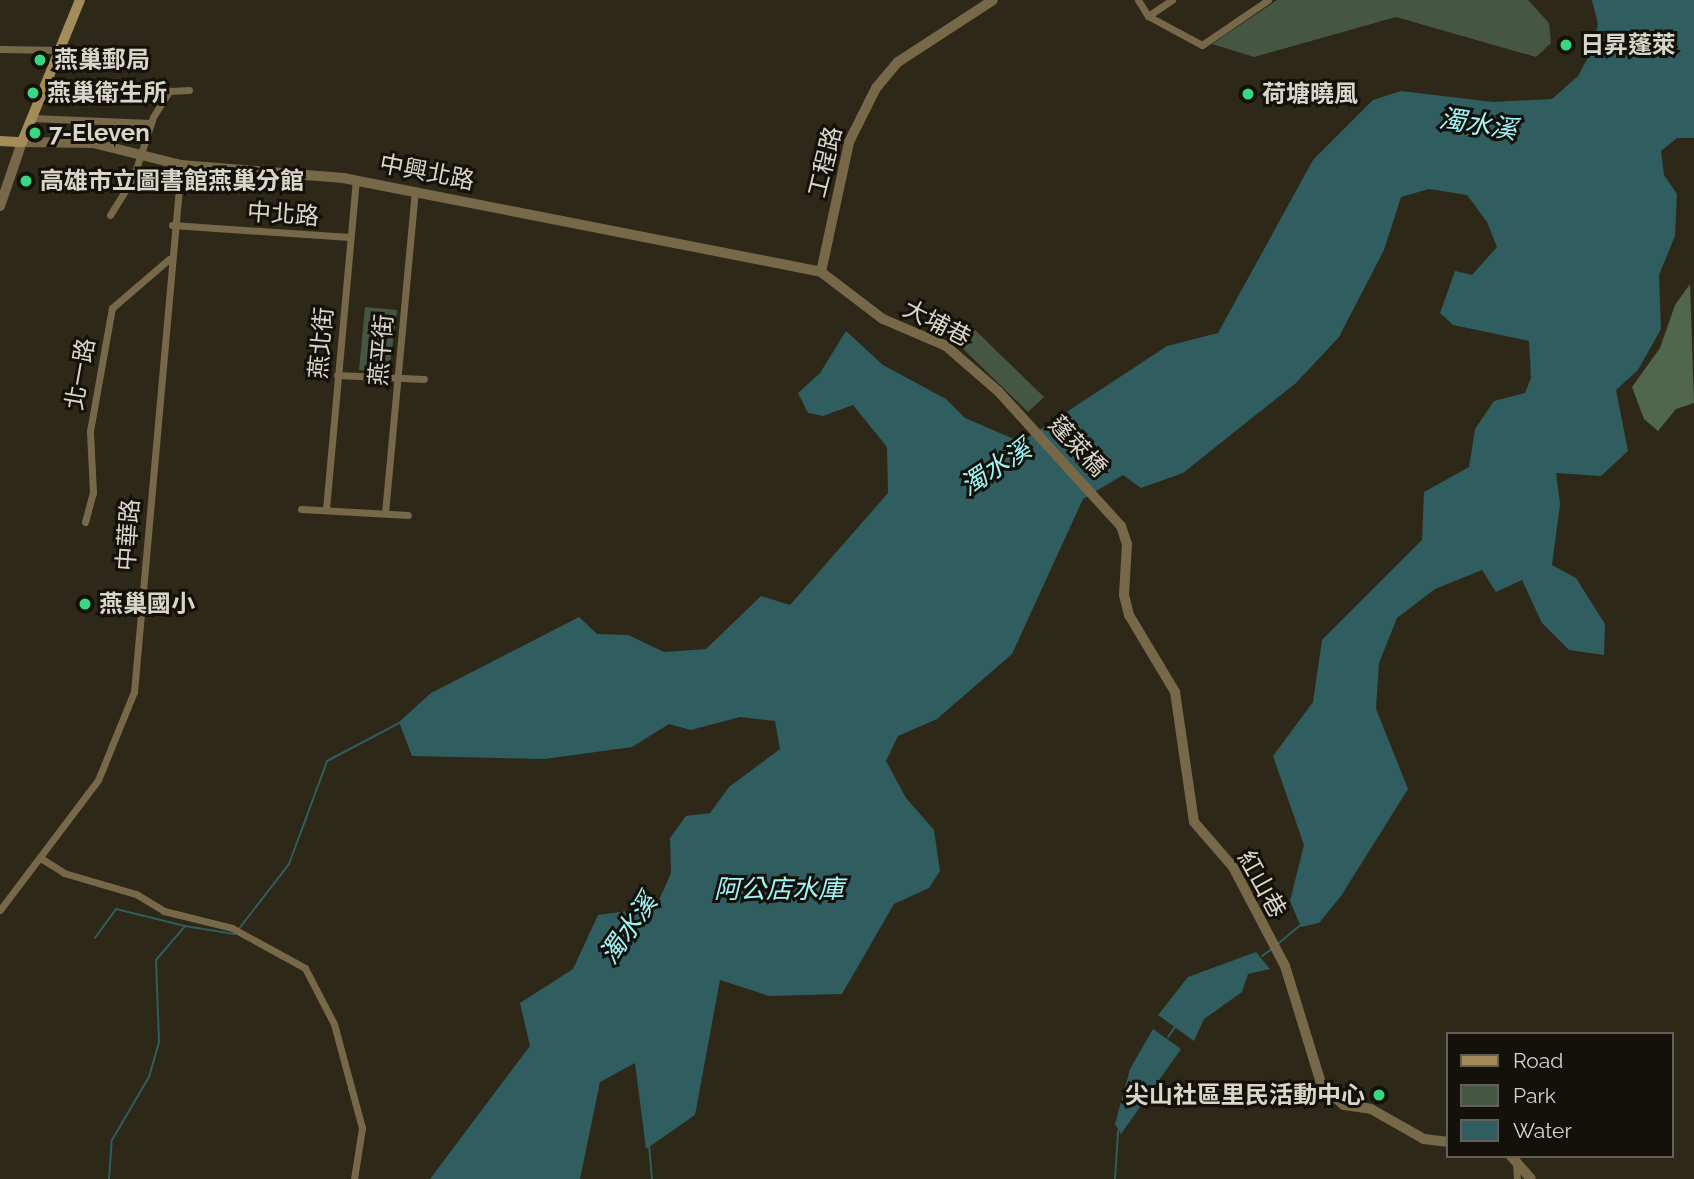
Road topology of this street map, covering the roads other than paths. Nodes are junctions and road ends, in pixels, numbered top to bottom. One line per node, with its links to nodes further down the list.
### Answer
1 (80, 0): 8 (main road)
2 (993, 0): 23 (street, 工程路)
3 (1138, 0): 6 (street)
4 (1172, 0): 6 (street)
5 (1268, 0): 6 (street)
6 (1148, 16)
7 (0, 49): 8 (street)
8 (61, 50): 10 (main road)
9 (189, 90): 11 (street)
10 (32, 118): 11 (street); 13 (main road)
11 (150, 123): 14 (street)
12 (0, 141): 13 (main road)
13 (22, 142): 14 (street, 中興北路); 18 (street)
14 (141, 154): 15 (street, 中興北路); 19 (street)
15 (181, 165): 16 (street, 中興北路); 20 (street, 中華路)
16 (356, 181): 17 (street, 中興北路); 21 (street, 燕北街)
17 (415, 191): 23 (street, 中興北路); 25 (street, 燕平街)
18 (0, 206)
19 (110, 215)
20 (172, 225): 21 (street, 中北路); 22 (street, 中華路)
21 (349, 237): 24 (street, 燕北街)
22 (170, 258): 33 (street, 北一路); 34 (street, 中華路)
23 (821, 272): 27 (street, 大埔巷)
24 (337, 375): 25 (street); 30 (street, 燕北街)
25 (398, 377): 26 (street); 31 (street, 燕平街)
26 (424, 379)
27 (1026, 420): 28 (street, 蓬萊橋)
28 (1100, 500): 36 (street, 紅山巷)
29 (301, 509): 30 (street)
30 (326, 509): 31 (street)
31 (385, 513): 32 (street)
32 (408, 515)
33 (85, 522)
34 (42, 859): 35 (street, 中華路); 38 (street)
35 (0, 910)
36 (1446, 1142)
37 (1513, 1158): 39 (street); 40 (street)
38 (354, 1179)
39 (1517, 1179)
40 (1531, 1179)

